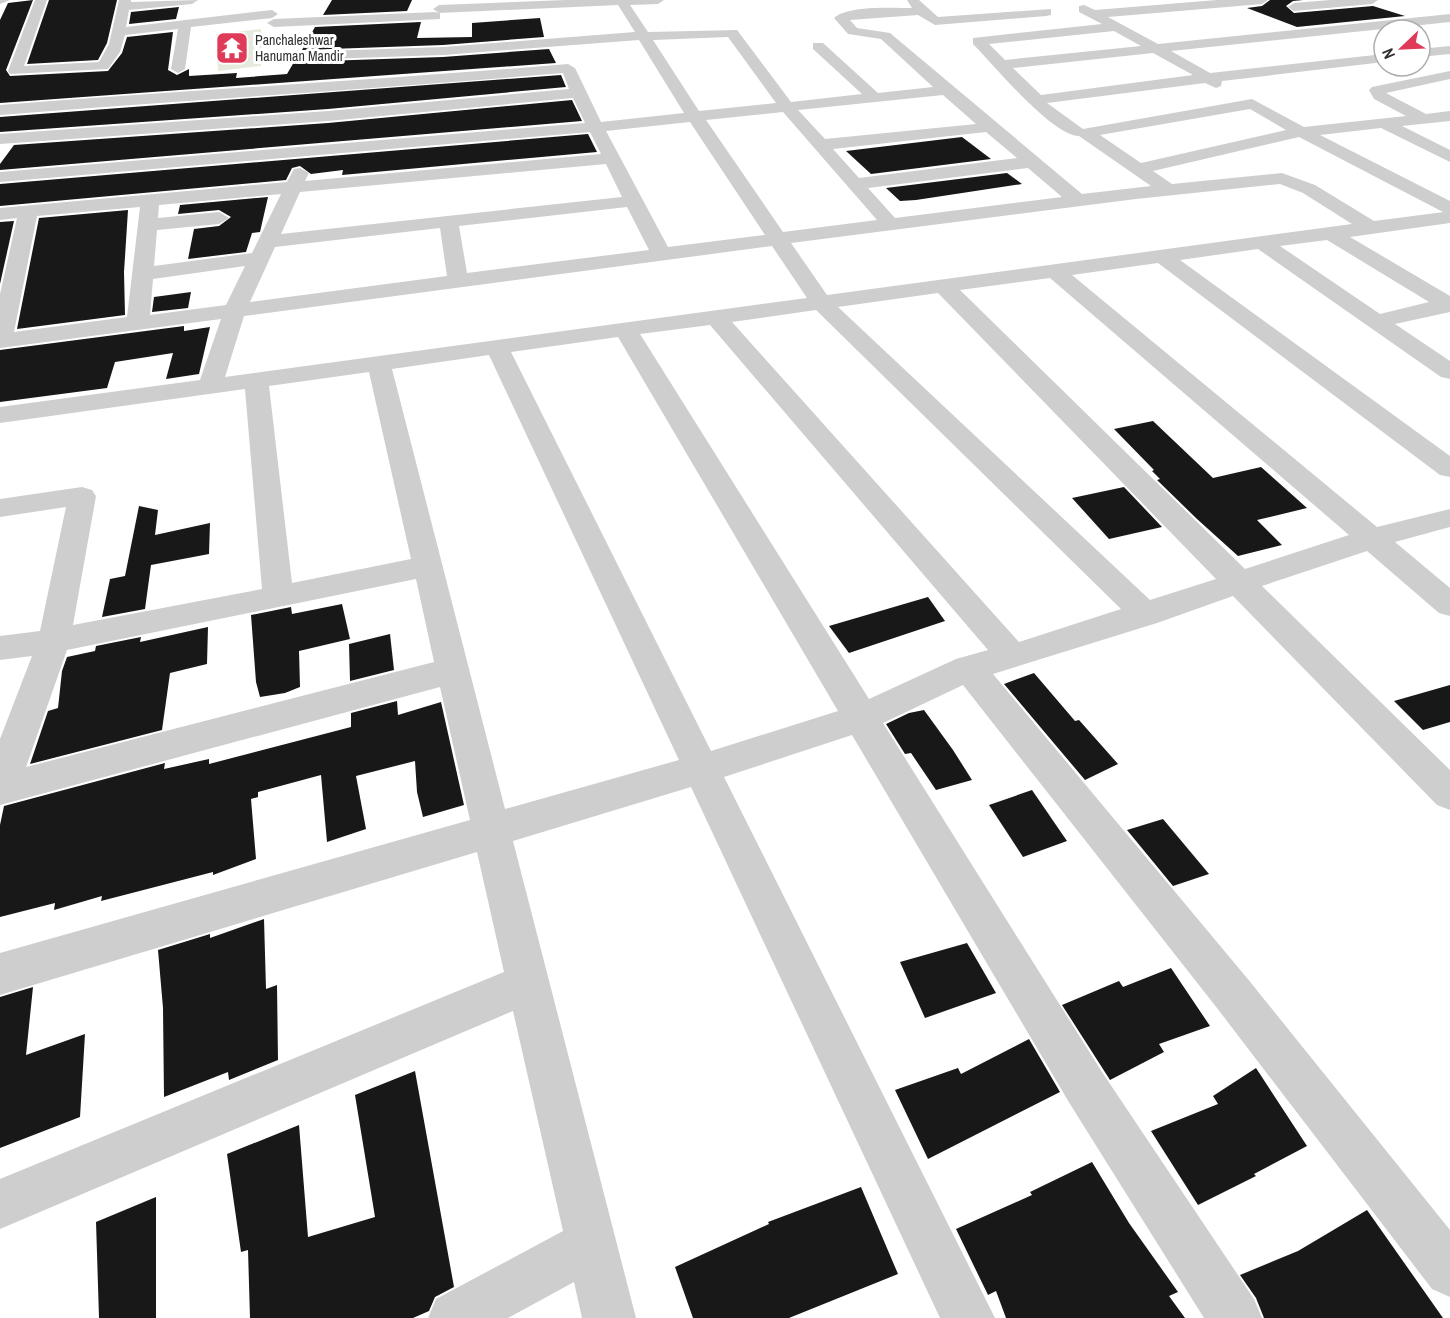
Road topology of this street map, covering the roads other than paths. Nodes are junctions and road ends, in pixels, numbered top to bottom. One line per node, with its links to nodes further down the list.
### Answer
1 (41, 0): 45 (street)
2 (192, 0): 9 (street)
3 (276, 0): 18 (street)
4 (658, 0): 16 (street)
5 (1262, 0): 10 (street)
6 (1372, 0): 27 (street)
7 (526, 3): 12 (street); 16 (street)
8 (1186, 3): 10 (street); 15 (street)
9 (124, 4): 30 (street)
10 (1212, 4): 32 (street)
11 (345, 5): 19 (street)
12 (439, 5): 19 (street); 38 (street)
13 (917, 5): 22 (street); 50 (street)
14 (1077, 8): 15 (street); 22 (street); 26 (street)
15 (1155, 9): 20 (street)
16 (633, 17): 34 (street); 57 (street); 60 (street)
17 (1450, 18): 21 (street)
18 (273, 19): 19 (street); 24 (street); 40 (street)
19 (344, 20)
20 (1176, 20)
21 (1432, 20)
22 (935, 21): 31 (street)
23 (1432, 23): 29 (street)
24 (185, 24): 30 (street); 44 (street)
25 (1372, 26): 27 (street)
26 (1117, 27): 31 (street); 36 (street)
27 (1342, 29): 32 (street)
28 (1196, 30): 33 (street)
29 (1450, 30)
30 (117, 32): 45 (street)
31 (967, 36): 42 (street)
32 (1282, 36): 33 (street)
33 (1217, 41): 36 (street)
34 (559, 42): 38 (street); 43 (street)
35 (818, 46): 53 (street)
36 (1156, 48): 42 (street); 48 (street)
37 (1450, 50): 39 (street)
38 (415, 52): 40 (street)
39 (1432, 52)
40 (267, 57): 51 (street)
41 (1372, 59): 48 (street)
42 (1001, 65): 54 (street)
43 (568, 68): 49 (street); 52 (street)
44 (178, 69)
45 (41, 71): 58 (street)
46 (115, 72): 55 (street)
47 (1450, 75): 62 (street)
48 (1208, 78): 54 (street); 56 (street)
49 (336, 88): 51 (street); 59 (street)
50 (946, 90): 53 (street); 65 (street)
51 (266, 92): 55 (street)
52 (578, 93): 59 (street); 64 (street)
53 (874, 97): 57 (street)
54 (1037, 100): 66 (street)
55 (105, 102): 58 (street)
56 (1252, 104): 67 (street); 74 (street)
57 (785, 105): 60 (street); 69 (street)
58 (1, 112)
59 (328, 116): 68 (street); 70 (street)
60 (694, 116): 64 (street); 94 (street)
61 (1450, 116): 62 (street)
62 (1426, 120): 63 (street)
63 (1386, 124): 67 (street); 71 (street)
64 (596, 127): 70 (street); 72 (street)
65 (990, 127): 69 (street); 73 (street)
66 (1077, 132)
67 (1301, 132): 74 (street); 82 (street)
68 (0, 139)
69 (820, 145): 76 (street)
70 (312, 152): 75 (street); 77 (street)
71 (1450, 157)
72 (611, 158): 77 (street); 81 (street)
73 (1031, 162): 76 (street); 79 (street)
74 (1138, 169): 78 (street)
75 (0, 177)
76 (855, 184): 90 (street)
77 (291, 189): 80 (street); 84 (street)
78 (1169, 190): 79 (street); 92 (street)
79 (1077, 200): 90 (street)
80 (150, 201): 83 (street); 89 (street)
81 (634, 201): 88 (street); 97 (street)
82 (1450, 208)
83 (28, 212): 85 (street); 110 (street)
84 (280, 212): 86 (street); 96 (street)
85 (0, 214)
86 (258, 214)
87 (236, 216): 89 (street)
88 (449, 223): 96 (street); 101 (street)
89 (148, 225): 100 (street)
90 (892, 226): 94 (street)
91 (1446, 226): 92 (street)
92 (1371, 228): 93 (street)
93 (1330, 233): 95 (street); 104 (street)
94 (779, 237): 97 (street); 103 (street)
95 (1262, 243): 98 (street); 108 (street)
96 (263, 250): 100 (street); 105 (street)
97 (661, 254): 101 (street)
98 (1163, 257): 99 (street); 117 (street)
99 (1055, 272): 102 (street); 120 (street)
100 (143, 274): 107 (street)
101 (458, 280): 105 (street)
102 (944, 287): 103 (street); 122 (street)
103 (822, 304): 106 (street); 125 (street)
104 (1448, 304): 108 (street)
105 (234, 309): 107 (street); 115 (street)
106 (716, 318): 109 (street); 128 (street)
107 (138, 322): 110 (street)
108 (1374, 322): 113 (street)
109 (626, 331): 111 (street); 131 (street)
110 (0, 341)
111 (497, 348): 112 (street); 132 (street)
112 (379, 364): 114 (street); 121 (street)
113 (1450, 372)
114 (256, 381): 115 (street); 123 (street)
115 (210, 387): 116 (street)
116 (0, 415)
117 (1450, 469)
118 (0, 508): 126 (street)
119 (1450, 518): 120 (street)
120 (1373, 538): 122 (street); 124 (street)
121 (426, 567): 123 (street); 130 (street)
122 (1236, 582): 125 (street); 134 (street)
123 (278, 597): 126 (street)
124 (1450, 605)
125 (1146, 615): 128 (street)
126 (54, 641): 127 (street); 133 (street)
127 (0, 648)
128 (1013, 657): 129 (street)
129 (968, 668): 131 (street); 140 (street)
130 (454, 670): 133 (street); 135 (street)
131 (861, 718): 132 (street); 144 (street)
132 (701, 769): 135 (street); 143 (street)
133 (0, 788)
134 (1450, 794)
135 (491, 829): 136 (street); 137 (street)
136 (0, 974)
137 (526, 984): 138 (street); 139 (street)
138 (0, 1204)
139 (591, 1244): 141 (street); 142 (street)
140 (1450, 1271)
141 (455, 1318)
142 (609, 1318)
143 (968, 1318)
144 (1235, 1318)

